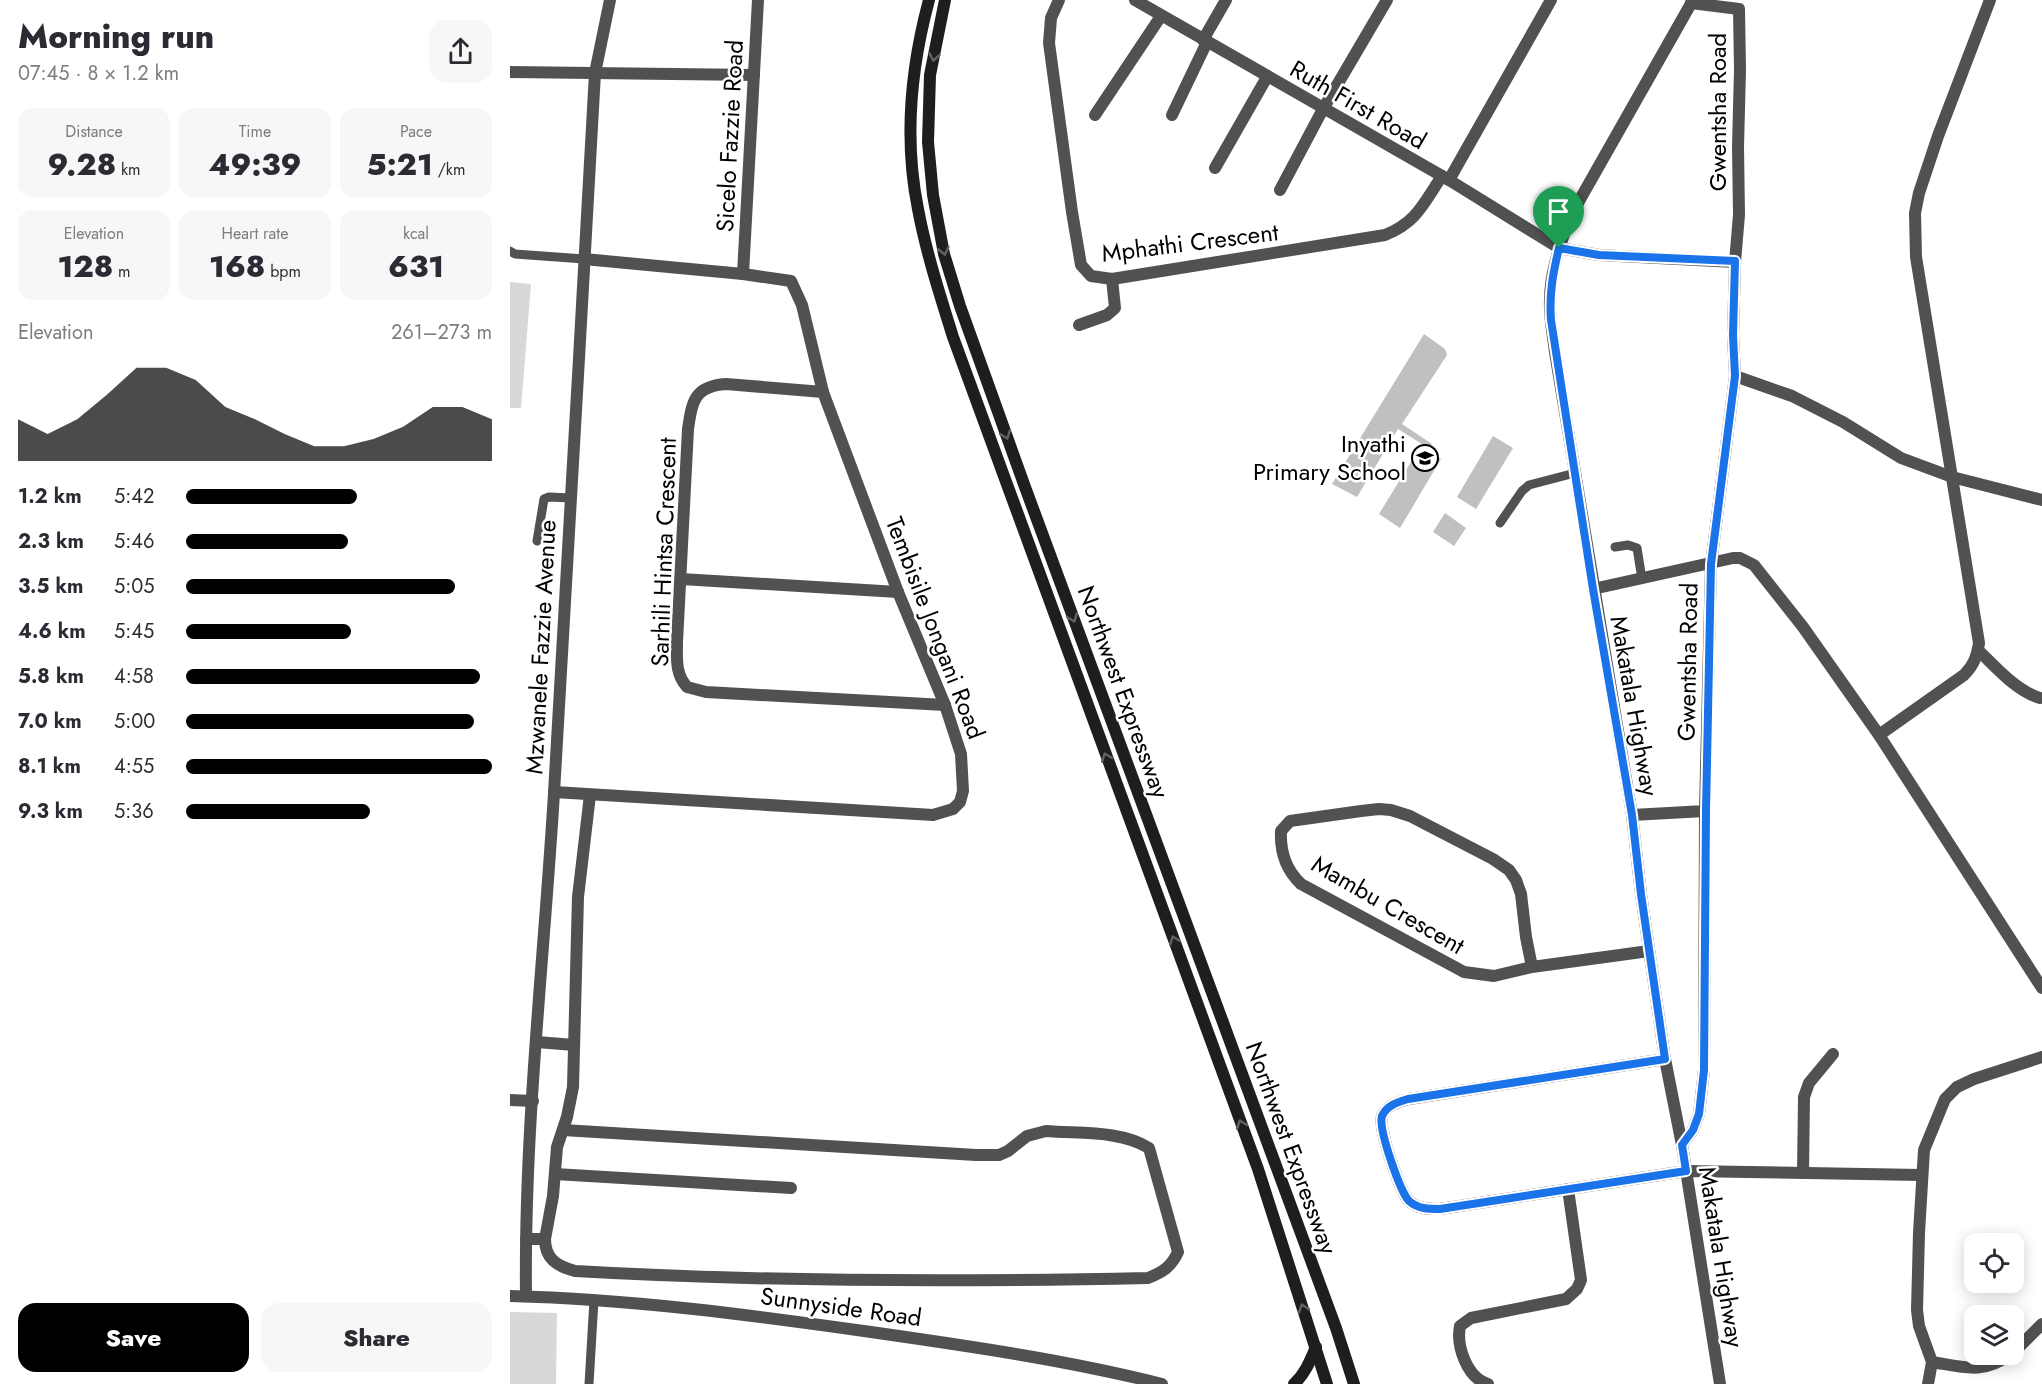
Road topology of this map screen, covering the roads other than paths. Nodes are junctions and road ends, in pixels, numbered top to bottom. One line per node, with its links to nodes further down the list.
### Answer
1 (609, 0): 16 (street, Mzwanele Fazzie Avenue)
2 (758, 0): 17 (street, Sicelo Fazzie Road)
3 (929, 0): 79 (main road, Northwest Expressway, one-way to 3)
4 (945, 0): 86 (main road, Northwest Expressway, one-way to 86)
5 (1059, 0): 30 (street, Mphathi Crescent)
6 (1135, 0): 13 (street, Ruth First Road)
7 (1226, 0): 14 (street)
8 (1387, 0): 19 (street)
9 (1551, 0): 23 (street, Mphathi Crescent)
10 (1990, 0): 35 (street)
11 (1692, 1): 12 (street, Gwentsha Road); 25 (street, Makatala Highway)
12 (1739, 5): 28 (street, Gwentsha Road)
13 (1161, 16): 14 (street, Ruth First Road); 21 (street)
14 (1205, 41): 18 (street, Ruth First Road); 20 (street)
15 (510, 72): 16 (street)
16 (595, 73): 17 (street); 27 (street, Mzwanele Fazzie Avenue)
17 (754, 75): 29 (street, Sicelo Fazzie Road)
18 (1267, 77): 19 (street, Ruth First Road); 22 (street)
19 (1323, 110): 23 (street, Ruth First Road); 24 (street)
20 (1172, 114)
21 (1095, 115)
22 (1215, 168)
23 (1445, 178): 25 (street, Ruth First Road); 30 (street, Mphathi Crescent)
24 (1280, 189)
25 (1559, 248): 28 (street); 34 (street, Makatala Highway)
26 (510, 251): 27 (lane)
27 (584, 260): 29 (street, Tembisile Jongani Road); 36 (street, Mzwanele Fazzie Avenue)
28 (1735, 261): 32 (street, Gwentsha Road)
29 (743, 274): 33 (street, Tembisile Jongani Road)
30 (1112, 279): 31 (street)
31 (1079, 325)
32 (1735, 376): 35 (street); 41 (street, Gwentsha Road)
33 (823, 392): 42 (street, Sarhili Hintsa Crescent); 45 (street, Tembisile Jongani Road)
34 (1575, 473): 38 (lane); 44 (street, Makatala Highway)
35 (1952, 477): 37 (street); 46 (street)
36 (571, 498): 39 (lane); 50 (street, Mzwanele Fazzie Avenue)
37 (2042, 501)
38 (1500, 524)
39 (537, 541)
40 (1615, 547): 43 (lane)
41 (1711, 564): 43 (street); 49 (street); 52 (street, Gwentsha Road)
42 (681, 579): 45 (street); 48 (street, Sarhili Hintsa Crescent)
43 (1642, 579): 44 (street)
44 (1593, 589): 53 (street, Makatala Highway)
45 (898, 592): 48 (street, Tembisile Jongani Road)
46 (1978, 650): 47 (street); 49 (street)
47 (2040, 698)
48 (945, 705): 51 (street, Tembisile Jongani Road)
49 (1879, 735): 56 (street)
50 (554, 792): 51 (street, Tembisile Jongani Road); 57 (street, Mzwanele Fazzie Avenue)
51 (590, 795): 58 (street)
52 (1706, 811): 53 (street); 65 (street, Gwentsha Road)
53 (1632, 815): 54 (street, Makatala Highway)
54 (1649, 951): 55 (street, Mambu Crescent); 61 (street, Makatala Highway)
55 (1532, 968): 55 (street, Mambu Crescent)
56 (2042, 988)
57 (537, 1042): 58 (street); 63 (street, Mzwanele Fazzie Avenue)
58 (574, 1045): 64 (street)
59 (1833, 1054): 67 (street)
60 (2042, 1057): 69 (street)
61 (1665, 1059): 65 (street, Makatala Highway); 71 (street)
62 (510, 1100): 63 (street)
63 (533, 1101): 72 (street, Mzwanele Fazzie Avenue)
64 (563, 1130): 68 (street); 73 (street)
65 (1682, 1145): 66 (street, Makatala Highway)
66 (1686, 1171): 67 (street); 71 (street); 88 (street, Makatala Highway)
67 (1803, 1173): 69 (street)
68 (555, 1174): 70 (street); 73 (street)
69 (1921, 1175): 80 (street)
70 (791, 1188)
71 (1568, 1190): 87 (street)
72 (526, 1239): 73 (street); 75 (street, Mzwanele Fazzie Avenue)
73 (545, 1239)
74 (510, 1296): 75 (street, Sunnyside Road)
75 (526, 1296): 76 (street, Sunnyside Road)
76 (594, 1300): 82 (lane); 83 (street, Sunnyside Road)
77 (2042, 1324): 78 (street)
78 (2024, 1342)
79 (1316, 1347): 84 (main road); 85 (main road, Northwest Expressway)
80 (1932, 1362): 81 (street); 89 (street)
81 (1993, 1365)
82 (589, 1384)
83 (1162, 1384)
84 (1294, 1384)
85 (1328, 1384)
86 (1354, 1384)
87 (1488, 1384)
88 (1720, 1384)
89 (1928, 1384)

